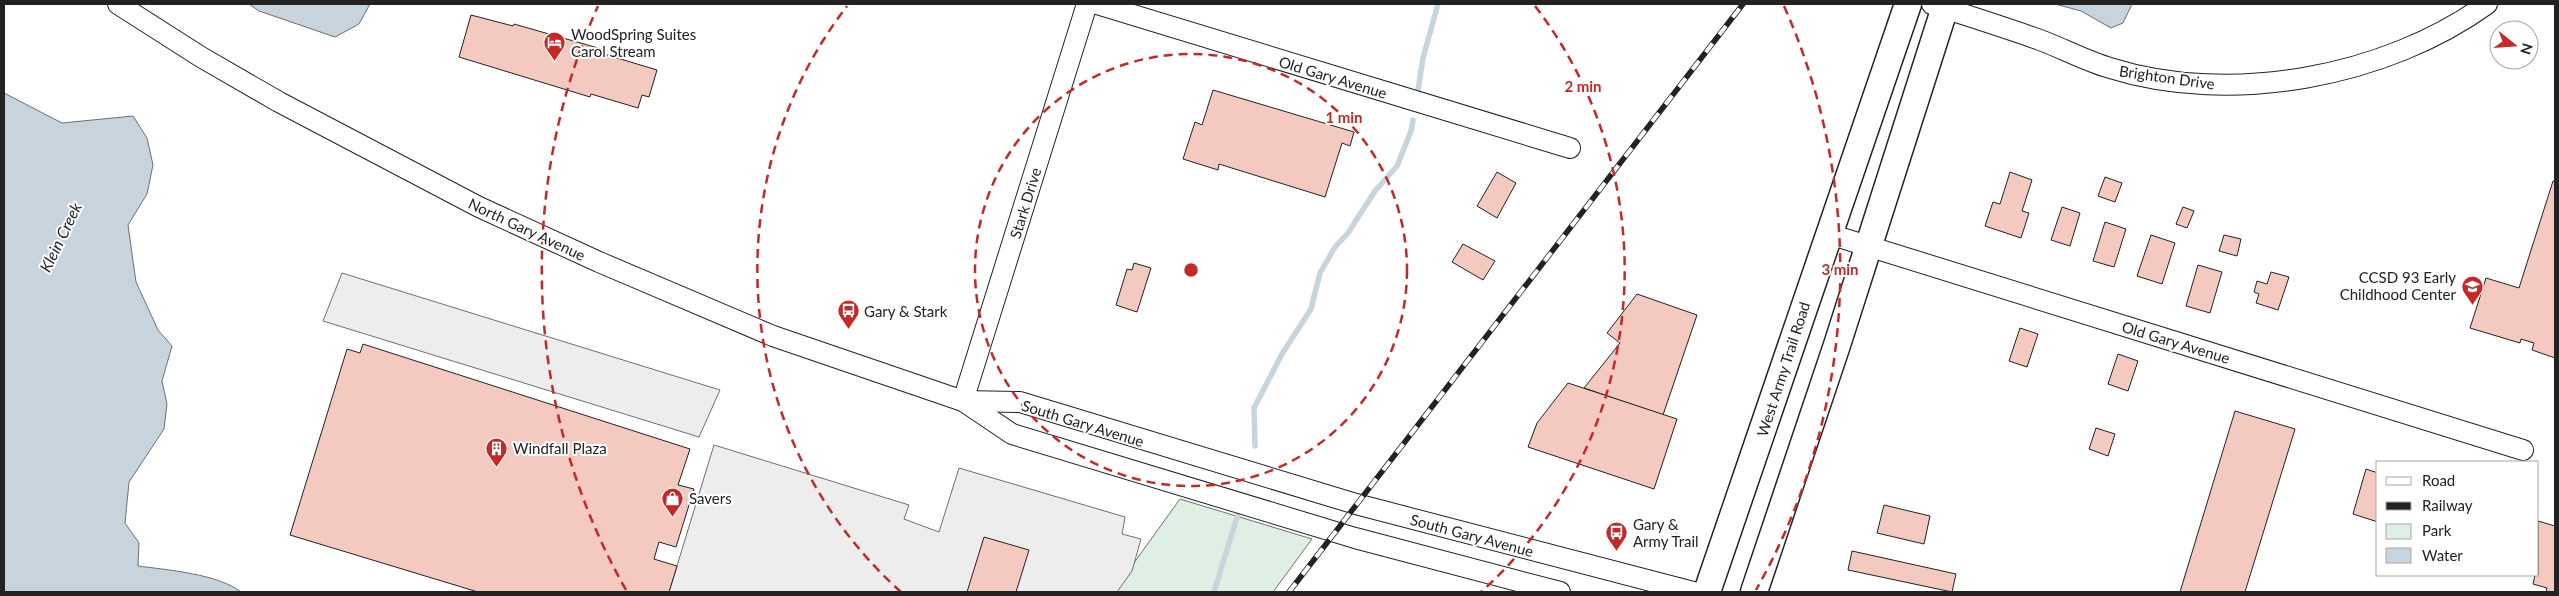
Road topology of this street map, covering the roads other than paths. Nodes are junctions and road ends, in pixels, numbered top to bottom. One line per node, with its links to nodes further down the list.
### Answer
1 (118, 4): 10 (street, North Gary Avenue)
2 (1087, 4): 10 (street, Stark Drive)
3 (1097, 4): 7 (street, Old Gary Avenue)
4 (1908, 4): 8 (main road, West Army Trail Road)
5 (2487, 4): 6 (street, Brighton Drive)
6 (1941, 5): 9 (main road)
7 (1570, 148)
8 (1829, 234): 9 (street, Old Gary Avenue); 14 (main road, West Army Trail Road)
9 (1868, 246): 11 (street, Old Gary Avenue); 15 (main road)
10 (963, 401): 12 (street, South Gary Avenue); 13 (street, South Gary Avenue)
11 (2523, 450)
12 (1560, 592)
13 (1693, 592)
14 (1707, 592)
15 (1754, 592)

